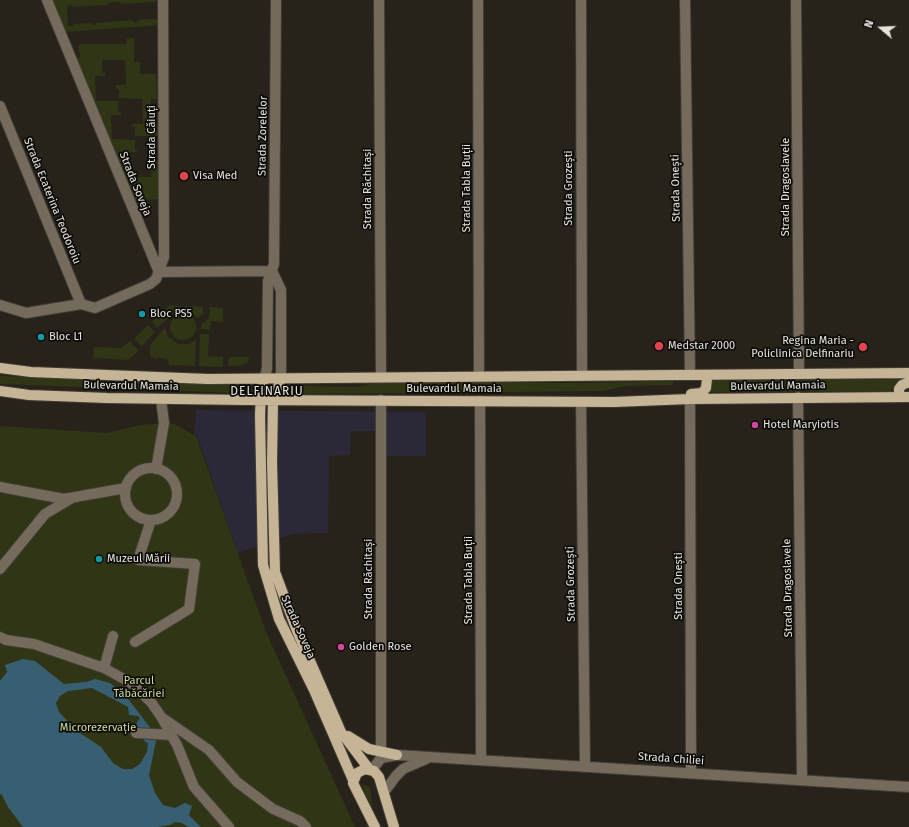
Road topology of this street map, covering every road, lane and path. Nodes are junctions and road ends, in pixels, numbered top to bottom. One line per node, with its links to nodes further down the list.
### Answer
1 (46, 0): 11 (street, Strada Soveja)
2 (163, 0): 11 (street, Strada Căiuți)
3 (276, 0): 10 (street, Strada Zorelelor)
4 (379, 0): 21 (street, Strada Răchitași)
5 (478, 0): 19 (street, Strada Tabla Buții)
6 (581, 0): 20 (street, Strada Grozești)
7 (685, 0): 17 (street, Strada Onești)
8 (796, 0): 16 (street, Strada Dragoslavele)
9 (0, 106): 12 (street, Strada Ecaterina Teodoroiu)
10 (272, 271): 11 (street); 22 (street, Strada Zorelelor); 23 (street, Strada Zorelelor)
11 (159, 272): 12 (street)
12 (82, 304): 13 (street)
13 (0, 305)
14 (0, 368): 22 (main road, Bulevardul Mamaia)
15 (909, 373): 16 (main road, Bulevardul Mamaia)
16 (799, 374): 18 (main road, Bulevardul Mamaia)
17 (690, 375): 18 (main road, Bulevardul Mamaia); 20 (main road, Bulevardul Mamaia)
18 (705, 375): 35 (main road)
19 (479, 376): 20 (main road, Bulevardul Mamaia); 21 (main road, Bulevardul Mamaia)
20 (582, 376)
21 (381, 377): 23 (main road, Bulevardul Mamaia)
22 (264, 379): 23 (main road, Bulevardul Mamaia); 30 (main road, Strada Soveja)
23 (281, 379): 31 (main road, Strada Soveja)
24 (909, 382): 27 (main road)
25 (0, 391): 28 (main road, Bulevardul Mamaia)
26 (798, 397): 27 (main road, Bulevardul Mamaia); 29 (main road, Bulevardul Mamaia); 58 (street, Strada Dragoslavele)
27 (904, 397)
28 (161, 399): 30 (main road, Bulevardul Mamaia); 36 (street)
29 (690, 399): 35 (main road, Bulevardul Mamaia); 56 (street, Strada Onești)
30 (260, 400): 31 (main road, Bulevardul Mamaia); 57 (main road, Strada Soveja)
31 (273, 400): 32 (main road, Bulevardul Mamaia); 47 (main road, Strada Soveja)
32 (381, 400): 33 (main road, Bulevardul Mamaia); 50 (street, Strada Răchitași)
33 (480, 401): 34 (main road, Bulevardul Mamaia); 53 (street, Strada Tabla Buții)
34 (581, 402): 35 (main road, Bulevardul Mamaia); 54 (street, Strada Grozești)
35 (614, 402)
36 (156, 469): 38 (street); 40 (street)
37 (0, 487): 39 (street)
38 (126, 488): 39 (street); 40 (street)
39 (73, 497): 41 (street)
40 (151, 520): 44 (street)
41 (0, 569)
42 (113, 636): 45 (street)
43 (0, 637): 45 (street)
44 (135, 642)
45 (104, 668): 46 (street)
46 (162, 718): 49 (street); 62 (street)
47 (341, 732): 50 (main road); 55 (main road, Strada Soveja)
48 (136, 733): 49 (street)
49 (171, 735): 61 (street)
50 (381, 755): 51 (main road); 55 (street)
51 (397, 755): 52 (street, Strada Chiliei)
52 (432, 758): 53 (street, Strada Chiliei); 60 (street, Strada Chiliei)
53 (481, 759): 54 (street, Strada Chiliei)
54 (585, 766): 56 (street, Strada Chiliei)
55 (370, 769): 57 (main road); 60 (main road, Strada Soveja)
56 (691, 772): 58 (street, Strada Chiliei)
57 (353, 780): 63 (main road, Strada Soveja)
58 (802, 780): 59 (street, Strada Chiliei)
59 (909, 787)
60 (384, 792): 64 (main road, Strada Soveja)
61 (229, 827)
62 (306, 827)
63 (375, 827)
64 (394, 827)

